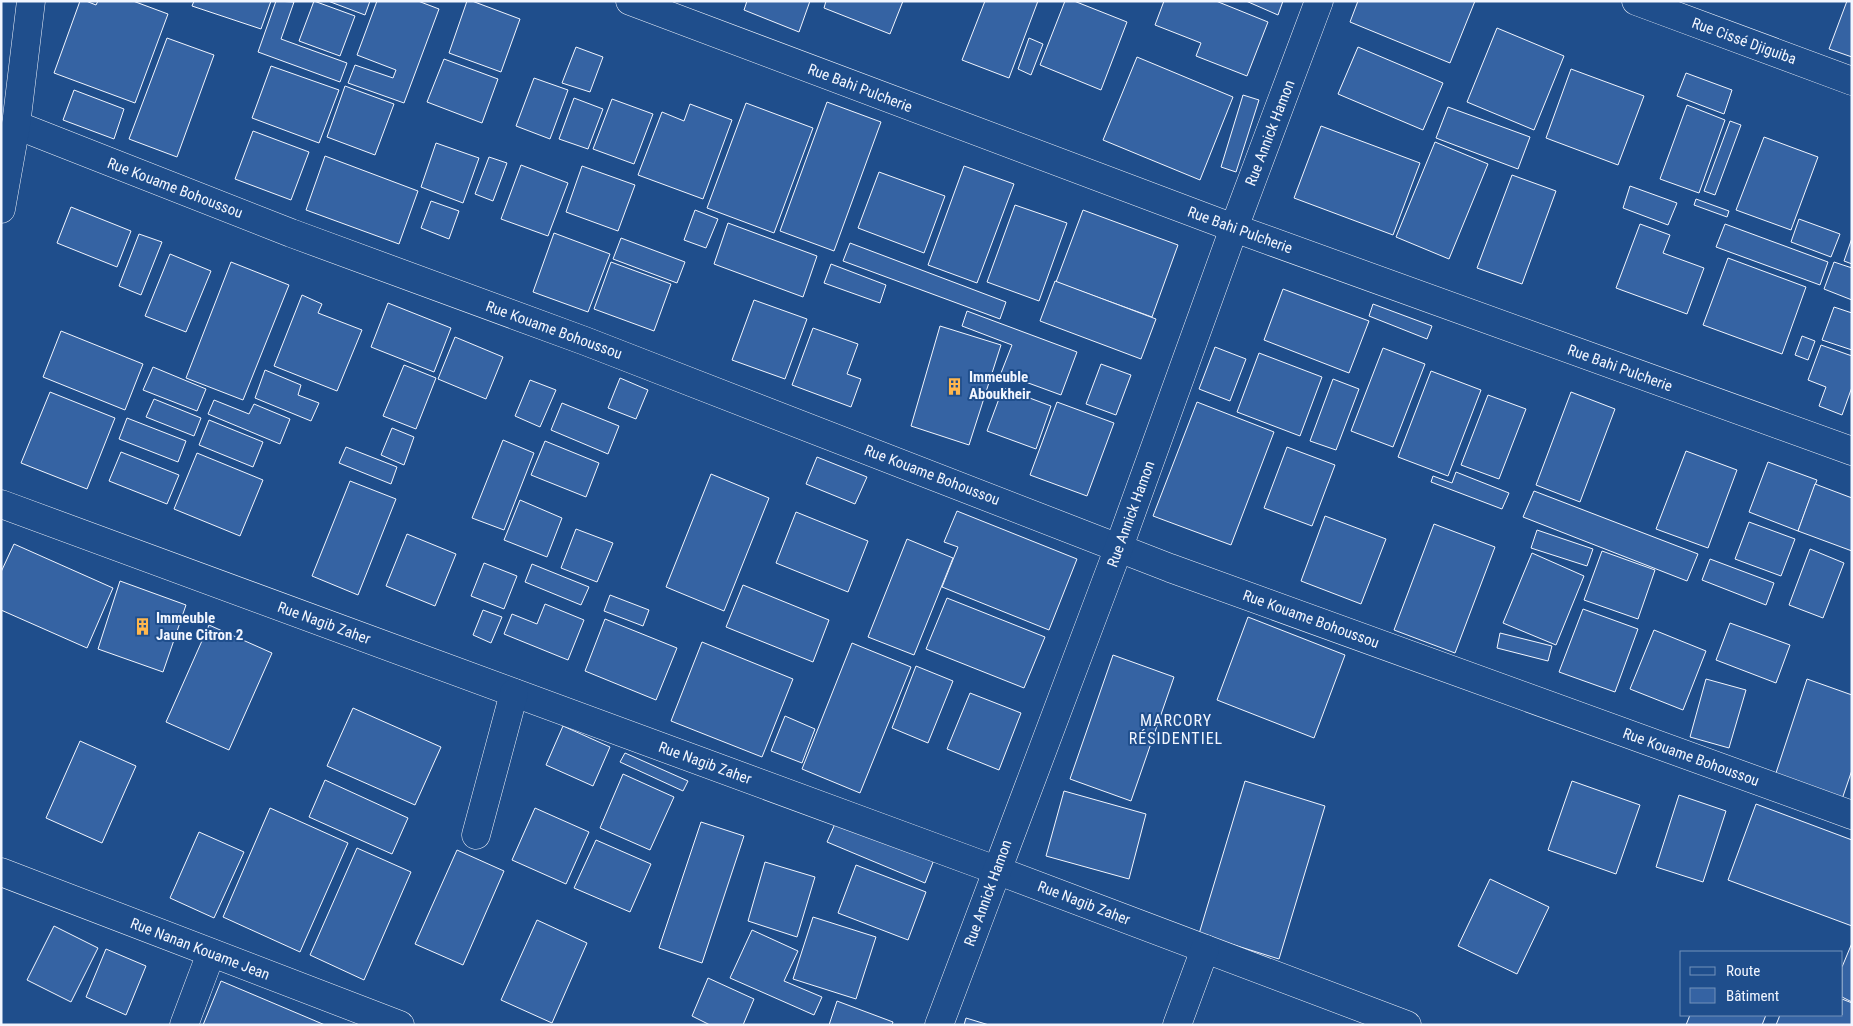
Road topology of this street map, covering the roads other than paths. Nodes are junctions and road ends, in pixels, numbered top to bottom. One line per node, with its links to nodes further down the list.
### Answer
1 (32, 1): 6 (street)
2 (630, 1): 9 (street, Rue Bahi Pulcherie)
3 (1319, 1): 9 (street, Rue Annick Hamon)
4 (1636, 1): 5 (street, Rue Cissé Djiguiba)
5 (1852, 81)
6 (11, 93): 7 (street)
7 (16, 125): 8 (street); 12 (street, Rue Kouame Bohoussou)
8 (1, 209)
9 (1234, 228): 10 (street, Rue Bahi Pulcherie); 12 (street, Rue Annick Hamon)
10 (1852, 451)
11 (1, 504): 13 (street, Rue Nagib Zaher)
12 (1119, 547): 14 (street, Rue Kouame Bohoussou); 16 (street, Rue Annick Hamon)
13 (514, 693): 15 (street); 16 (street, Rue Nagib Zaher)
14 (1852, 816)
15 (476, 835)
16 (996, 870): 18 (street, Rue Nagib Zaher); 22 (street, Rue Annick Hamon)
17 (1, 872): 19 (street, Rue Nanan Kouame Jean)
18 (1205, 949): 23 (street); 24 (street, Rue Nagib Zaher)
19 (211, 954): 20 (street); 21 (street, Rue Nanan Kouame Jean)
20 (184, 1025)
21 (400, 1025)
22 (939, 1025)
23 (1177, 1025)
24 (1407, 1025)

